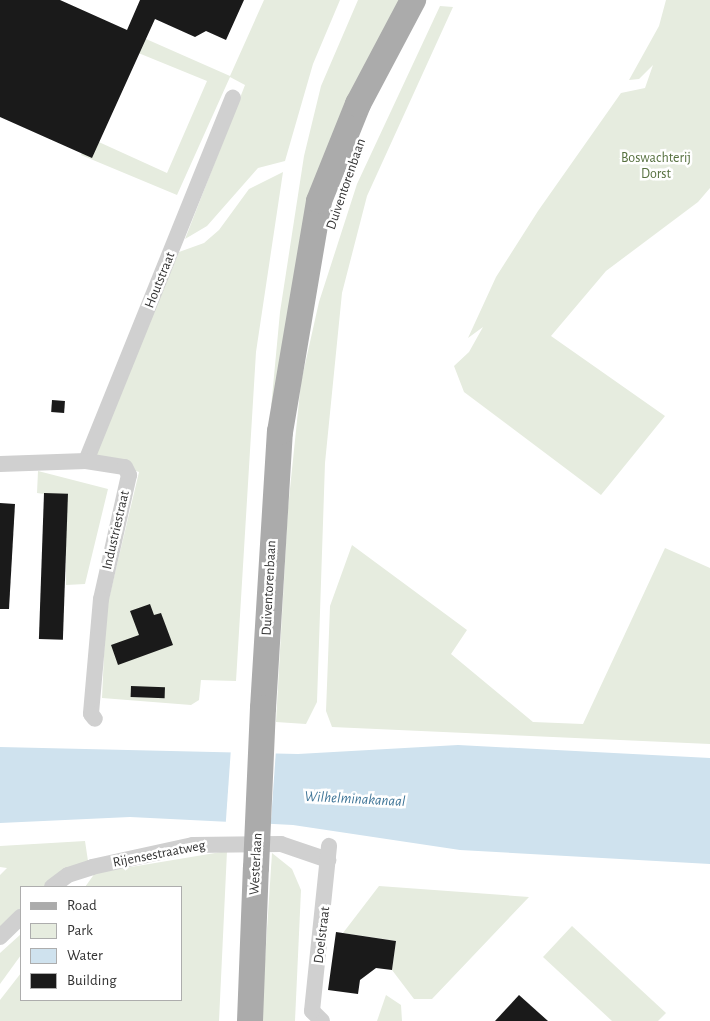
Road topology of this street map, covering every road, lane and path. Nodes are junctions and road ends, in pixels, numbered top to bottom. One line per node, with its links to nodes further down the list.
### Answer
1 (413, 0): 4 (main road, Duiventorenbaan)
2 (432, 0): 4 (main road, Duiventorenbaan)
3 (233, 98): 5 (street, Houtstraat)
4 (290, 378): 7 (main road, Duiventorenbaan)
5 (86, 461): 6 (street, Industriestraat); 8 (street, Industriestraat)
6 (0, 464)
7 (264, 708): 13 (main road, Westerlaan, bridge)
8 (95, 719)
9 (329, 853): 10 (street, Rijensestraatweg); 14 (street, Doelstraat)
10 (53, 886)
11 (20, 918): 12 (street)
12 (0, 937)
13 (250, 1021)
14 (322, 1021)

